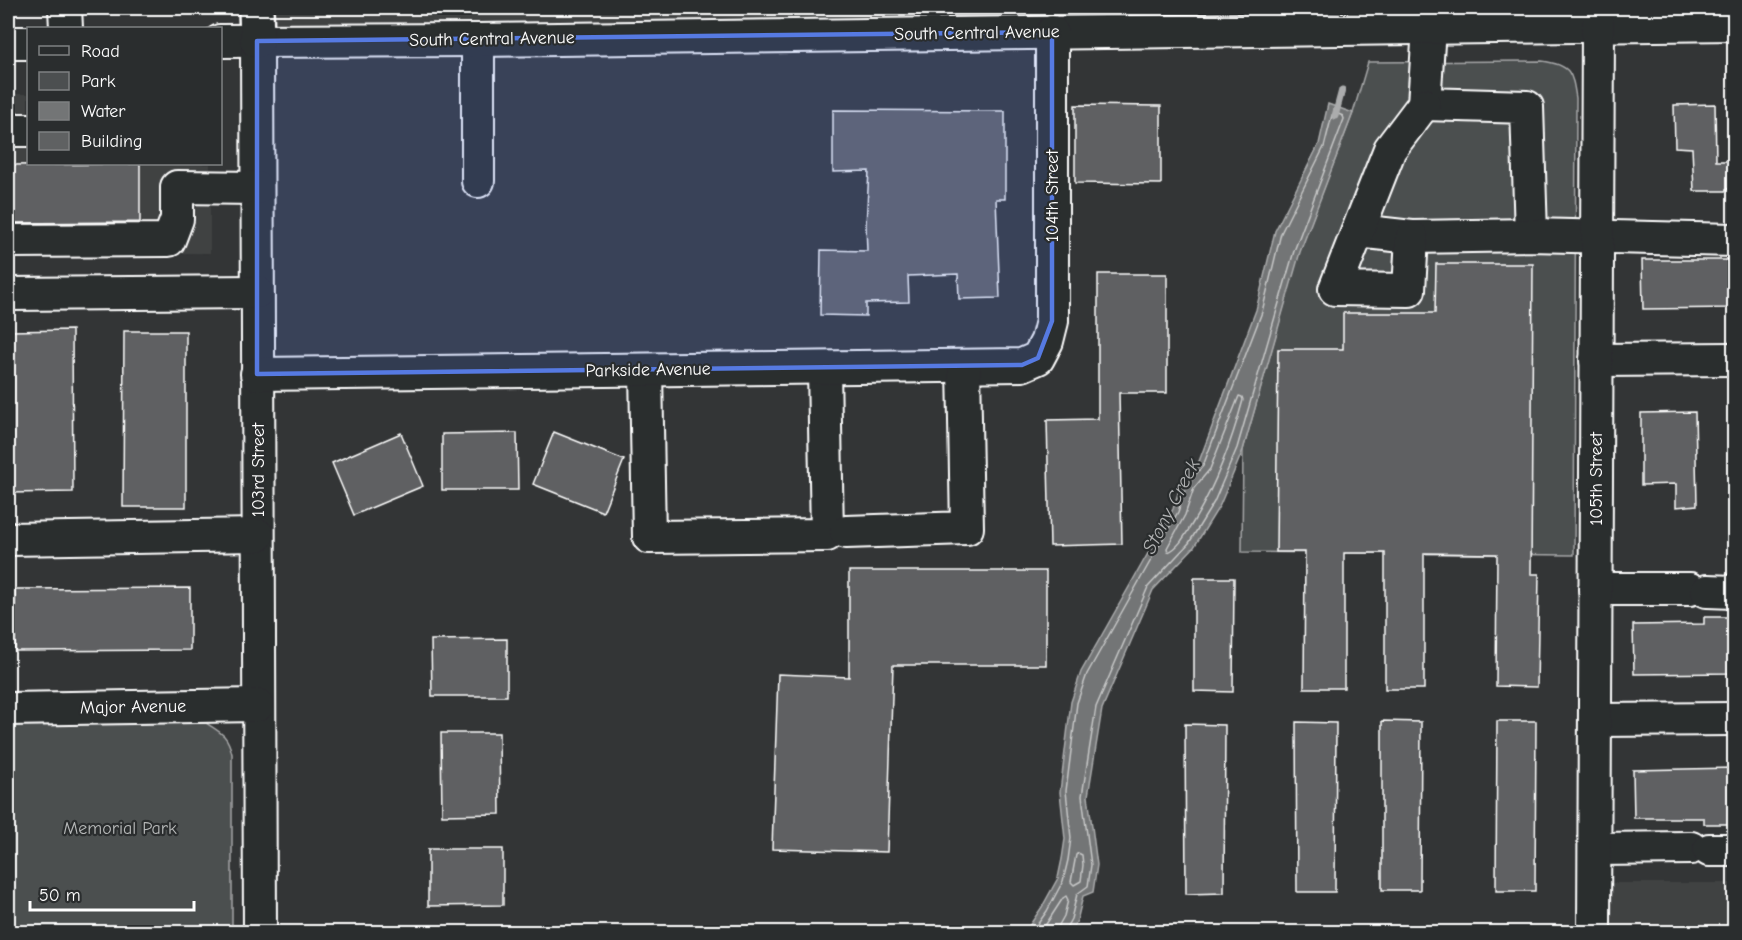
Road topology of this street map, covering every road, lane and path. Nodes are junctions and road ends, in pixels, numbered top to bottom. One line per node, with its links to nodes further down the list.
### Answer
1 (65, 8): 6 (street)
2 (256, 8): 11 (main road, 103rd Street)
3 (1269, 19): 7 (street, South Central Avenue); 8 (street, South Central Avenue)
4 (1734, 24): 5 (street, South Central Avenue)
5 (1598, 26): 7 (street, South Central Avenue); 22 (street, 105th Street)
6 (66, 27)
7 (1430, 28): 14 (street)
8 (1052, 32): 9 (street, South Central Avenue); 28 (street, 104th Street)
9 (478, 40): 11 (street, South Central Avenue); 18 (street)
10 (222, 41): 11 (street, South Central Avenue)
11 (256, 41): 19 (street, 103rd Street)
12 (8, 43): 13 (street)
13 (27, 43)
14 (1424, 104): 20 (street); 21 (street)
15 (8, 130): 16 (street)
16 (27, 130)
17 (177, 175): 19 (street); 25 (street)
18 (478, 181)
19 (257, 188): 26 (street, 103rd Street)
20 (1358, 231): 23 (street); 23 (street)
21 (1531, 235): 22 (street); 23 (street)
22 (1597, 236): 24 (street); 30 (street, 105th Street)
23 (1412, 237)
24 (1734, 240)
25 (8, 241)
26 (257, 292): 27 (street); 34 (street, 103rd Street)
27 (8, 294)
28 (1038, 358): 31 (street, Parkside Avenue)
29 (1734, 359): 30 (street)
30 (1596, 360): 38 (street, 105th Street)
31 (964, 366): 32 (street, Parkside Avenue); 35 (street)
32 (824, 368): 33 (street, Parkside Avenue); 33 (street)
33 (646, 370): 34 (street, Parkside Avenue)
34 (257, 374): 36 (street, 103rd Street)
35 (846, 532)
36 (258, 535): 37 (street); 40 (street, 103rd Street)
37 (8, 539)
38 (1595, 589): 39 (street); 43 (street, 105th Street)
39 (1711, 591)
40 (258, 705): 41 (street, Major Avenue); 46 (street, 103rd Street)
41 (8, 709)
42 (1734, 719): 43 (street)
43 (1595, 720): 44 (street, 105th Street)
44 (1595, 849): 45 (street); 47 (street, 105th Street)
45 (1711, 850)
46 (260, 933)
47 (1594, 933)

